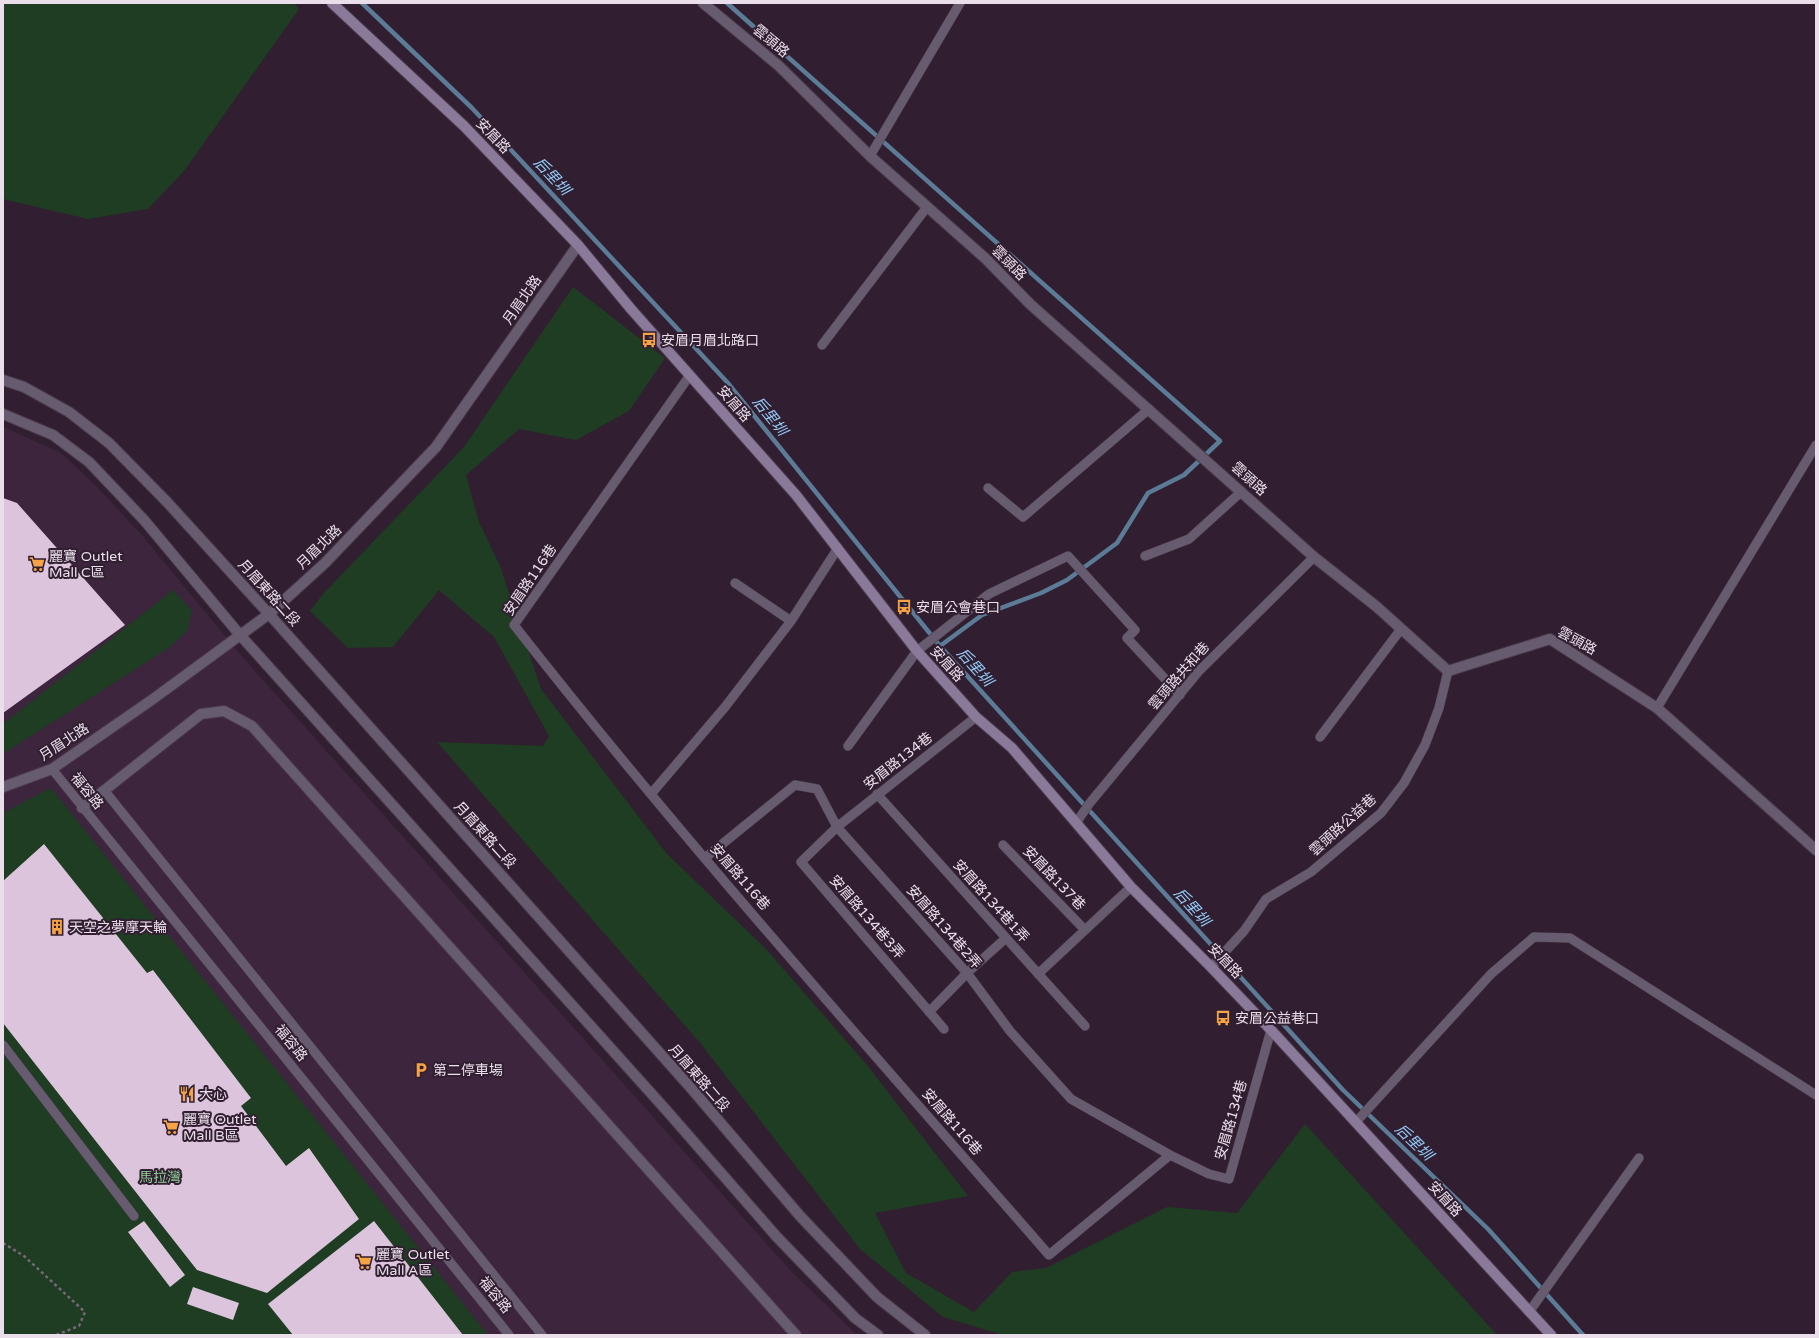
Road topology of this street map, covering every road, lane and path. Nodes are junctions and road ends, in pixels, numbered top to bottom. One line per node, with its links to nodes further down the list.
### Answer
1 (332, 3): 6 (street, 安眉路)
2 (703, 3): 4 (street, 雲頭路)
3 (960, 3): 4 (lane)
4 (870, 156): 5 (street, 雲頭路)
5 (927, 206): 7 (lane); 10 (street, 雲頭路)
6 (578, 245): 8 (street, 安眉路); 19 (street, 月眉北路)
7 (822, 345)
8 (690, 375): 15 (street, 安眉路); 33 (lane, 安眉路116巷)
9 (3, 380): 19 (street, 月眉東路二段)
10 (1148, 409): 13 (lane); 14 (street, 雲頭路)
11 (3, 414): 22 (street)
12 (1816, 445): 26 (lane)
13 (988, 488)
14 (1241, 492): 16 (lane); 17 (street, 雲頭路)
15 (838, 548): 20 (lane); 23 (street, 安眉路)
16 (1145, 556)
17 (1314, 557): 21 (street, 雲頭路); 25 (lane, 雲頭路共和巷)
18 (735, 584): 20 (lane)
19 (269, 614): 22 (street, 月眉北路); 64 (street, 月眉東路二段)
20 (791, 621): 33 (lane)
21 (1401, 629): 24 (street, 雲頭路); 28 (lane)
22 (240, 635): 30 (street, 月眉北路); 63 (street)
23 (916, 651): 25 (lane); 27 (street, 安眉路); 29 (lane)
24 (1448, 671): 26 (street, 雲頭路); 44 (lane, 雲頭路公益巷)
25 (1180, 695): 36 (lane, 雲頭路共和巷)
26 (1657, 708): 39 (street, 雲頭路)
27 (976, 717): 34 (lane, 安眉路134巷); 36 (street, 安眉路)
28 (1320, 737)
29 (848, 746)
30 (52, 769): 31 (street, 月眉北路); 35 (lane, 福容路)
31 (3, 787)
32 (104, 790): 35 (street); 61 (lane); 62 (street)
33 (651, 794): 40 (lane, 安眉路116巷)
34 (877, 794): 37 (lane, 安眉路134巷); 43 (lane, 安眉路134巷1弄)
35 (82, 808): 60 (lane, 福容路)
36 (1076, 824): 41 (street, 安眉路)
37 (837, 827): 40 (lane, 安眉路134巷2弄); 45 (lane, 安眉路134巷2弄); 47 (lane, 安眉路134巷3弄)
38 (1003, 845): 42 (lane, 安眉路137巷)
39 (1816, 850)
40 (705, 858): 54 (lane, 安眉路116巷)
41 (1131, 887): 42 (lane, 安眉路137巷); 44 (street, 安眉路)
42 (1085, 930): 46 (lane, 安眉路137巷)
43 (1006, 938): 45 (lane); 46 (lane, 安眉路134巷1弄)
44 (1212, 967): 50 (street, 安眉路)
45 (967, 973): 47 (lane); 54 (lane, 安眉路134巷2弄)
46 (1038, 974): 48 (lane, 安眉路134巷1弄)
47 (929, 1012): 49 (lane, 安眉路134巷3弄)
48 (1085, 1026)
49 (944, 1029)
50 (1271, 1030): 53 (street, 安眉路); 54 (lane, 安眉路134巷)
51 (3, 1044): 56 (lane)
52 (1816, 1095): 53 (lane)
53 (1356, 1122): 58 (street, 安眉路)
54 (1170, 1155)
55 (1639, 1158): 58 (lane)
56 (134, 1216)
57 (3, 1243): 59 (path)
58 (1530, 1312): 65 (street, 安眉路)
59 (56, 1335)
60 (509, 1335)
61 (542, 1335)
62 (796, 1335)
63 (878, 1335)
64 (925, 1335)
65 (1551, 1335)

